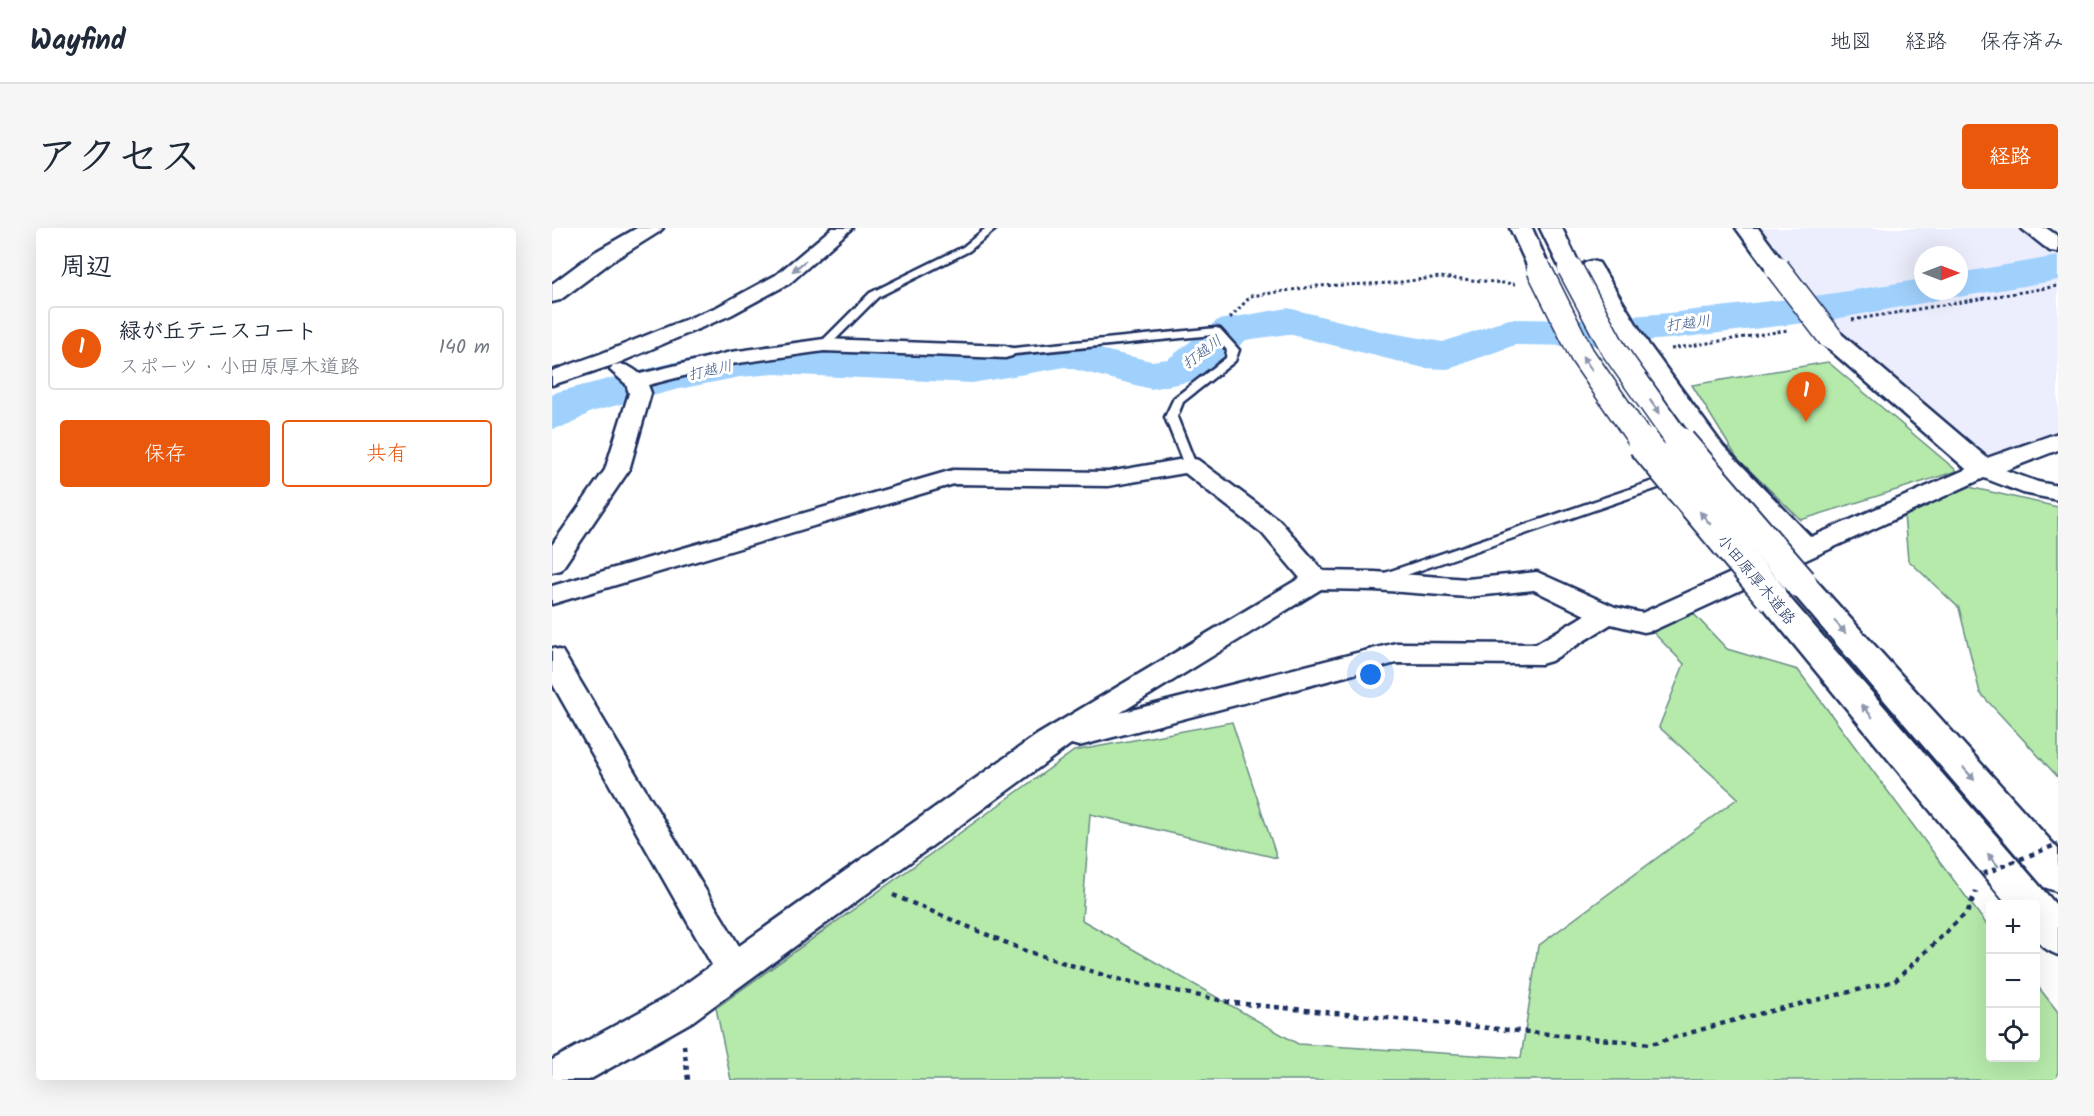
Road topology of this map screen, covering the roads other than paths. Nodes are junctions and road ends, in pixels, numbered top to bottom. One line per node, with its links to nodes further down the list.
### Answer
1 (652, 228): 10 (main road)
2 (843, 228): 13 (street, one-way to 13)
3 (992, 228): 11 (lane)
4 (1521, 228): 25 (main road, 小田原厚木道路, one-way to 4, bridge)
5 (1551, 228): 9 (main road, 小田原厚木道路)
6 (1747, 228): 18 (main road, bridge)
7 (2032, 228): 8 (main road)
8 (2058, 246)
9 (1581, 267): 21 (street); 25 (main road, 小田原厚木道路, one-way to 25, bridge)
10 (552, 295)
11 (824, 345): 12 (street); 15 (street)
12 (1005, 352): 17 (lane)
13 (608, 359): 14 (street); 15 (street)
14 (552, 378)
15 (638, 387): 22 (street)
16 (2058, 441): 18 (main road)
17 (1190, 465): 23 (street); 26 (street)
18 (1983, 469): 20 (street); 21 (street)
19 (1656, 484): 24 (lane)
20 (2058, 493)
21 (1807, 548): 27 (street)
22 (552, 564)
23 (1316, 580): 24 (street); 29 (street)
24 (1375, 580): 27 (street)
25 (1786, 589): 30 (main road, 小田原厚木道路, one-way to 30); 31 (main road, 小田原厚木道路, one-way to 25)
26 (552, 595)
27 (1607, 614): 29 (street)
28 (552, 658): 34 (street)
29 (1048, 742): 34 (street)
30 (2058, 876)
31 (2028, 900)
32 (2040, 915): 33 (main road)
33 (2058, 937)
34 (734, 970): 35 (street)
35 (552, 1080)

